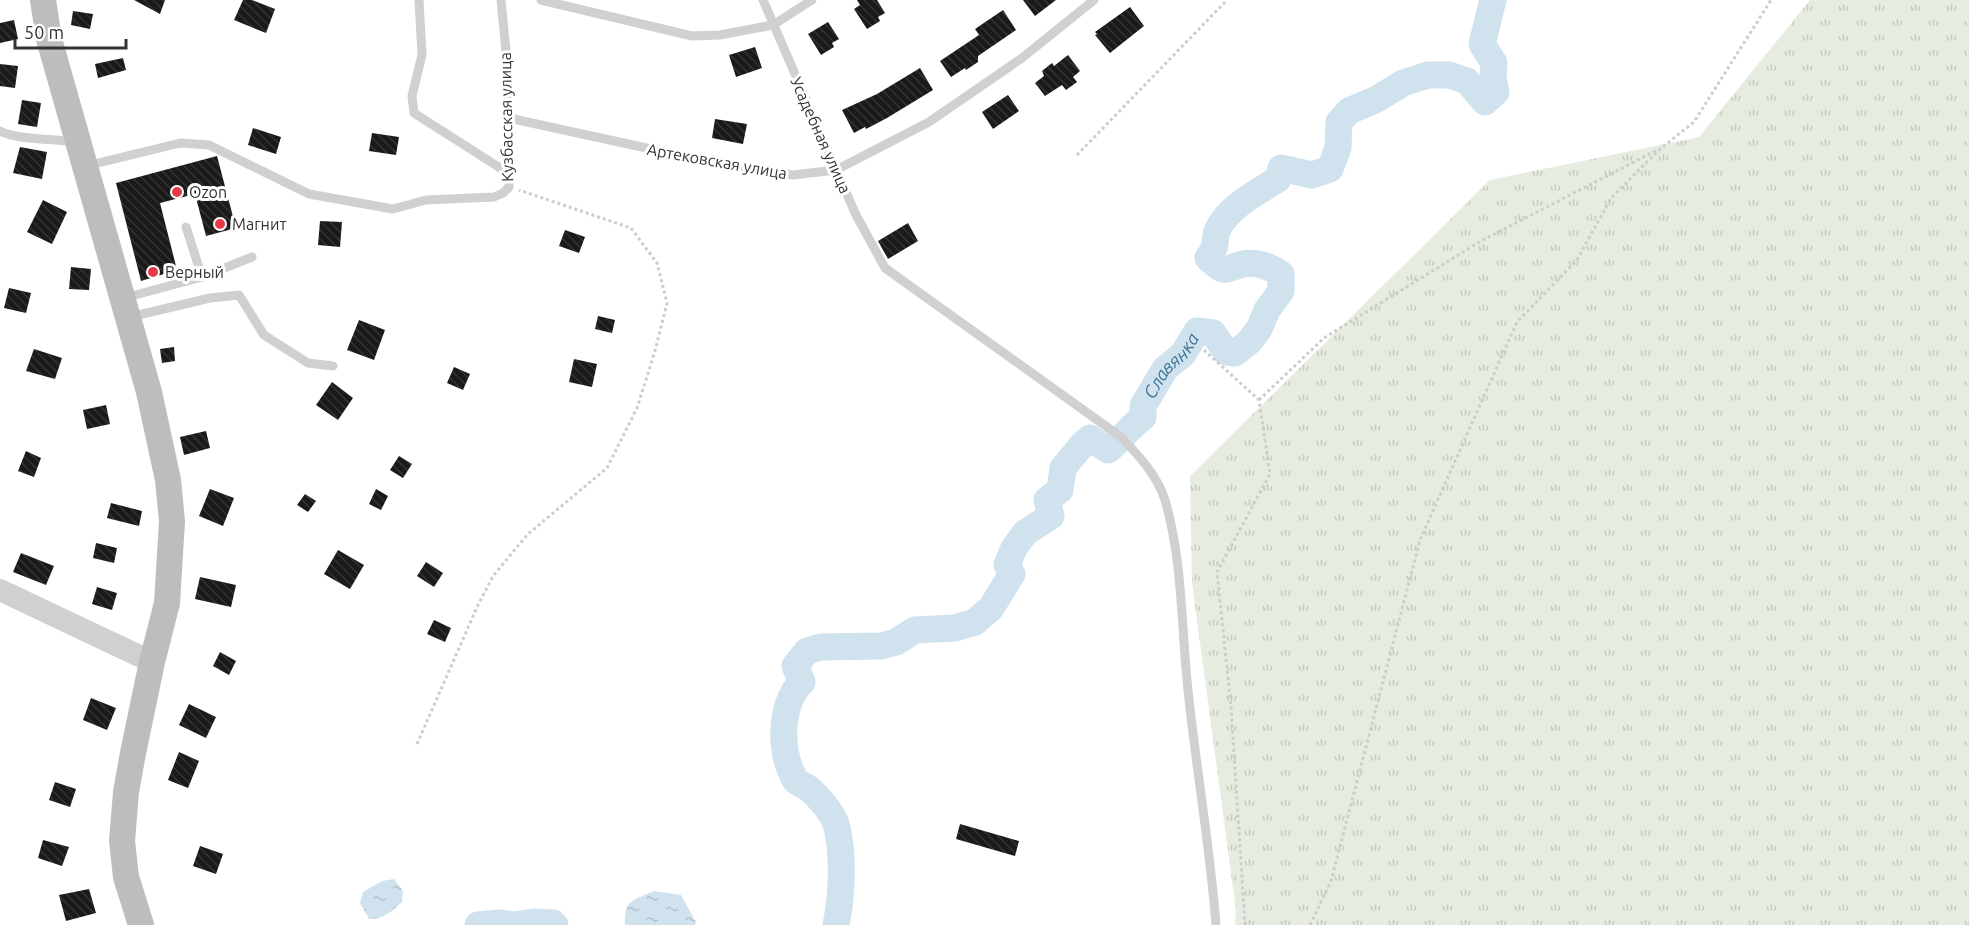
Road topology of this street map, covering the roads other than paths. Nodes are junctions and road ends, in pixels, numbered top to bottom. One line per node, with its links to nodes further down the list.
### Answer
1 (43, 0): 11 (main road)
2 (419, 0): 13 (lane)
3 (501, 0): 9 (lane, Кузбасская улица)
4 (541, 0): 8 (lane)
5 (763, 0): 8 (lane, Усадебная улица)
6 (812, 0): 8 (lane)
7 (1094, 0): 12 (lane, Артековская улица)
8 (773, 25): 12 (lane, Усадебная улица)
9 (508, 116): 12 (lane, Артековская улица); 13 (lane, Кузбасская улица)
10 (0, 131): 11 (lane)
11 (82, 155): 13 (lane, Кузбасская улица); 17 (main road)
12 (836, 170): 22 (lane, Усадебная улица)
13 (508, 172)
14 (186, 227): 16 (lane)
15 (252, 257): 16 (lane)
16 (202, 277): 17 (lane)
17 (125, 308): 18 (lane); 20 (main road)
18 (333, 366)
19 (0, 590): 20 (street)
20 (152, 662): 21 (main road)
21 (141, 925)
22 (1216, 925)

